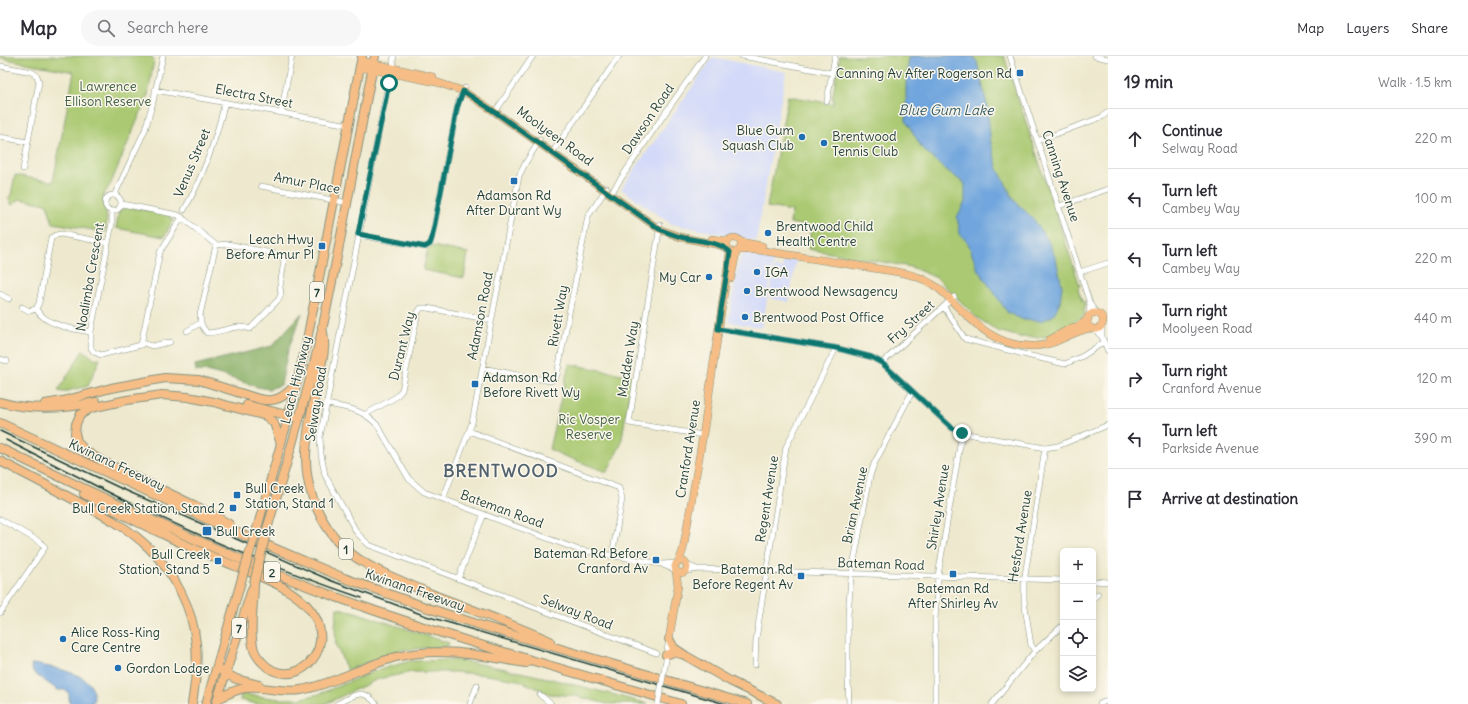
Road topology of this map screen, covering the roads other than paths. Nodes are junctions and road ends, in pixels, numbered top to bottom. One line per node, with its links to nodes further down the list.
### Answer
1 (163, 56): 17 (street)
2 (292, 56): 22 (street)
3 (394, 56): 15 (street)
4 (533, 56): 21 (street)
5 (619, 56): 29 (street)
6 (705, 56): 33 (street, Dawson Road)
7 (742, 56): 16 (street)
8 (835, 56): 16 (street)
9 (1010, 56): 26 (street, Canning Avenue)
10 (1095, 56): 11 (street)
11 (1108, 59)
12 (361, 61): 13 (main road, Moolyeen Road); 24 (highway, Leach Highway / 7)
13 (374, 63): 15 (main road, Moolyeen Road); 36 (highway, Leach Highway / 7)
14 (0, 66): 27 (street)
15 (395, 71): 18 (main road, Moolyeen Road); 43 (street, Selway Road)
16 (832, 73): 19 (street)
17 (155, 90): 20 (street, Electra Street); 34 (street)
18 (464, 90): 21 (main road, Moolyeen Road); 43 (street)
19 (827, 101)
20 (226, 102): 22 (street, Electra Street); 39 (street, Venus Street)
21 (496, 111): 28 (main road, Moolyeen Road)
22 (281, 112): 24 (street, Electra Street)
23 (1108, 112): 26 (street)
24 (349, 125): 35 (highway, Leach Highway / 7)
25 (0, 137): 27 (street)
26 (1037, 141): 38 (street, Canning Avenue)
27 (28, 142): 30 (street)
28 (539, 142): 29 (main road, Moolyeen Road); 59 (street, Adamson Road)
29 (553, 152): 33 (main road, Moolyeen Road)
30 (23, 168)
31 (261, 186): 35 (street, Amur Place)
32 (1108, 189): 38 (street)
33 (608, 191): 42 (main road, Moolyeen Road); 75 (street, Rivett Way)
34 (114, 194): 37 (street); 40 (street)
35 (335, 200): 36 (street, Amur Place); 76 (highway, Leach Highway / 7)
36 (348, 203): 62 (highway, Leach Highway / 7)
37 (122, 204): 40 (street); 41 (street)
38 (1059, 206): 48 (street, Canning Avenue)
39 (184, 210)
40 (112, 211): 44 (street, Noalimba Crescent)
41 (182, 218): 45 (street); 69 (street)
42 (660, 227): 46 (main road, Moolyeen Road); 90 (street, Madden Way)
43 (358, 234): 80 (street, Selway Road)
44 (108, 243): 55 (street); 66 (street, Noalimba Crescent)
45 (216, 245): 60 (street); 60 (street)
46 (733, 248): 51 (main road, Moolyeen Road); 64 (main road, Cranford Avenue)
47 (1108, 263): 48 (street)
48 (1080, 272): 52 (street, Canning Avenue)
49 (0, 294): 50 (street)
50 (8, 299)
51 (952, 299): 54 (street, Fry Street); 58 (main road, Moolyeen Road); 63 (main road, Moolyeen Road)
52 (1090, 304): 56 (street, Canning Avenue); 58 (street, Canning Avenue)
53 (22, 307): 55 (street)
54 (944, 307): 67 (street); 74 (street, Fry Street)
55 (36, 309): 66 (street)
56 (1099, 314): 57 (main road); 58 (main road); 61 (main road, Canning Avenue)
57 (1108, 315)
58 (1088, 318): 63 (main road, Canning Avenue)
59 (491, 320): 75 (street, Adamson Road); 83 (street, Durant Way)
60 (200, 322): 65 (street)
61 (1104, 323): 63 (main road); 67 (street, Canning Avenue)
62 (322, 327): 85 (highway, Leach Highway / 7); 114 (highway, 1)
63 (1093, 328): 67 (street, Canning Avenue)
64 (721, 329): 70 (street); 90 (main road, Cranford Avenue)
65 (187, 331)
66 (90, 332): 69 (street, Noalimba Crescent)
67 (1103, 340): 71 (street, Canning Avenue)
68 (170, 342): 69 (street)
69 (142, 343)
70 (836, 348): 74 (street); 101 (street, Regent Avenue)
71 (1108, 351)
72 (0, 359): 73 (street)
73 (7, 361)
74 (882, 363): 77 (street)
75 (482, 368): 88 (street, Adamson Road)
76 (297, 385): 81 (highway); 84 (highway, Leach Highway / 7)
77 (912, 392): 89 (street); 102 (street, Brian Avenue)
78 (0, 402): 81 (highway)
79 (107, 402): 82 (highway); 84 (highway); 91 (highway)
80 (326, 404): 83 (street, Bateman Road); 104 (street, Selway Road)
81 (12, 405): 82 (highway)
82 (92, 405): 98 (highway)
83 (366, 414): 95 (street, Bateman Road)
84 (289, 416): 85 (highway); 91 (highway, Leach Highway / 7)
85 (299, 419): 109 (highway, Leach Highway / 7, bridge)
86 (0, 423): 98 (highway, Kwinana Freeway / 2)
87 (1108, 425): 92 (street)
88 (469, 431): 95 (street, Adamson Road); 99 (street)
89 (962, 433): 92 (street); 103 (street, Shirley Avenue)
90 (703, 435): 100 (main road, Cranford Avenue)
91 (281, 444): 120 (highway, Leach Highway / 7, bridge)
92 (1045, 448): 105 (street, Hesford Avenue)
93 (0, 449): 109 (highway); 119 (highway, 2)
94 (0, 461): 127 (highway)
95 (444, 499): 96 (street, Bateman Road)
96 (484, 514): 99 (street, Bateman Road); 104 (street)
97 (0, 519): 110 (street)
98 (276, 549): 114 (highway, Kwinana Freeway / 2)
99 (612, 556): 100 (street, Bateman Road)
100 (681, 567): 101 (street, Bateman Road); 112 (main road, Cranford Avenue)
101 (766, 571): 102 (street, Bateman Road); 118 (street, Regent Avenue)
102 (852, 574): 103 (street, Bateman Road); 137 (street, Brian Avenue)
103 (938, 576): 105 (street, Bateman Road); 138 (street, Shirley Avenue)
104 (458, 579): 115 (street, Selway Road)
105 (1024, 579): 106 (street, Bateman Road); 113 (street, Hesford Avenue)
106 (1060, 580)
107 (1096, 581): 108 (street)
108 (1108, 582)
109 (254, 583): 121 (highway, Leach Highway / 7)
110 (0, 613)
111 (1060, 627): 113 (street)
112 (669, 639): 116 (highway); 117 (street, Cranford Avenue)
113 (1035, 650): 139 (street)
114 (574, 652): 135 (highway, Kwinana Freeway / 1)
115 (656, 653)
116 (686, 656): 117 (highway); 136 (highway)
117 (666, 657): 133 (street, Cranford Avenue, bridge)
118 (755, 665)
119 (556, 667): 123 (highway); 134 (highway)
120 (216, 668): 121 (highway); 128 (highway, Leach Highway / 7)
121 (225, 674): 123 (highway); 126 (highway, Leach Highway / 7)
122 (477, 685): 131 (street)
123 (277, 690): 126 (highway)
124 (540, 695): 132 (street)
125 (1108, 700): 140 (street)
126 (217, 701)
127 (192, 704)
128 (206, 704)
129 (337, 704): 130 (street)
130 (376, 704)
131 (470, 704)
132 (551, 704)
133 (658, 704)
134 (681, 704)
135 (747, 704)
136 (777, 704)
137 (850, 704)
138 (935, 704)
139 (992, 704)
140 (1100, 704)

